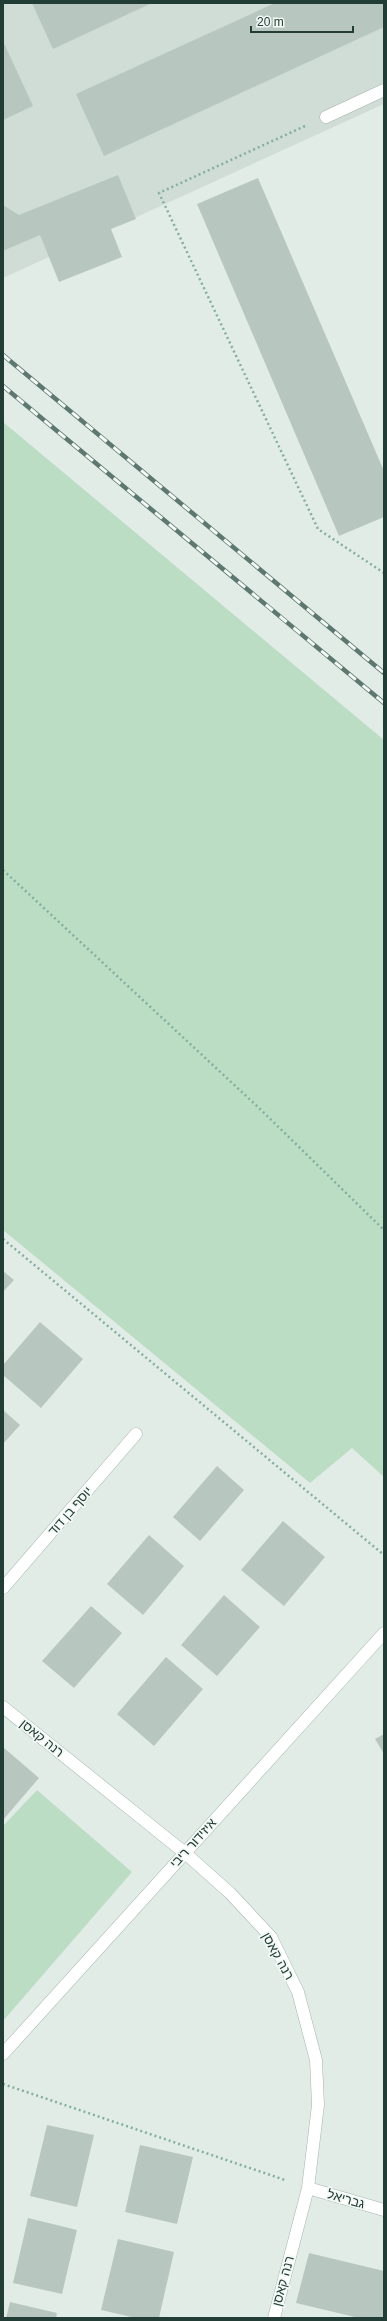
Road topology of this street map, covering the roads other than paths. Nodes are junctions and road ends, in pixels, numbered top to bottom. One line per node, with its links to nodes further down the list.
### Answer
1 (384, 90): 2 (street)
2 (326, 117)
3 (136, 1434): 4 (street, יוסף בן דוד)
4 (3, 1588)
5 (384, 1633): 7 (street, איזידור ריבי)
6 (3, 1707): 7 (street, רנה קאסן)
7 (185, 1853): 8 (street, איזידור ריבי); 9 (street, רנה קאסן)
8 (3, 2054)
9 (308, 2188): 10 (street, גבריאל); 11 (street, רנה קאסן)
10 (384, 2210)
11 (274, 2318)

